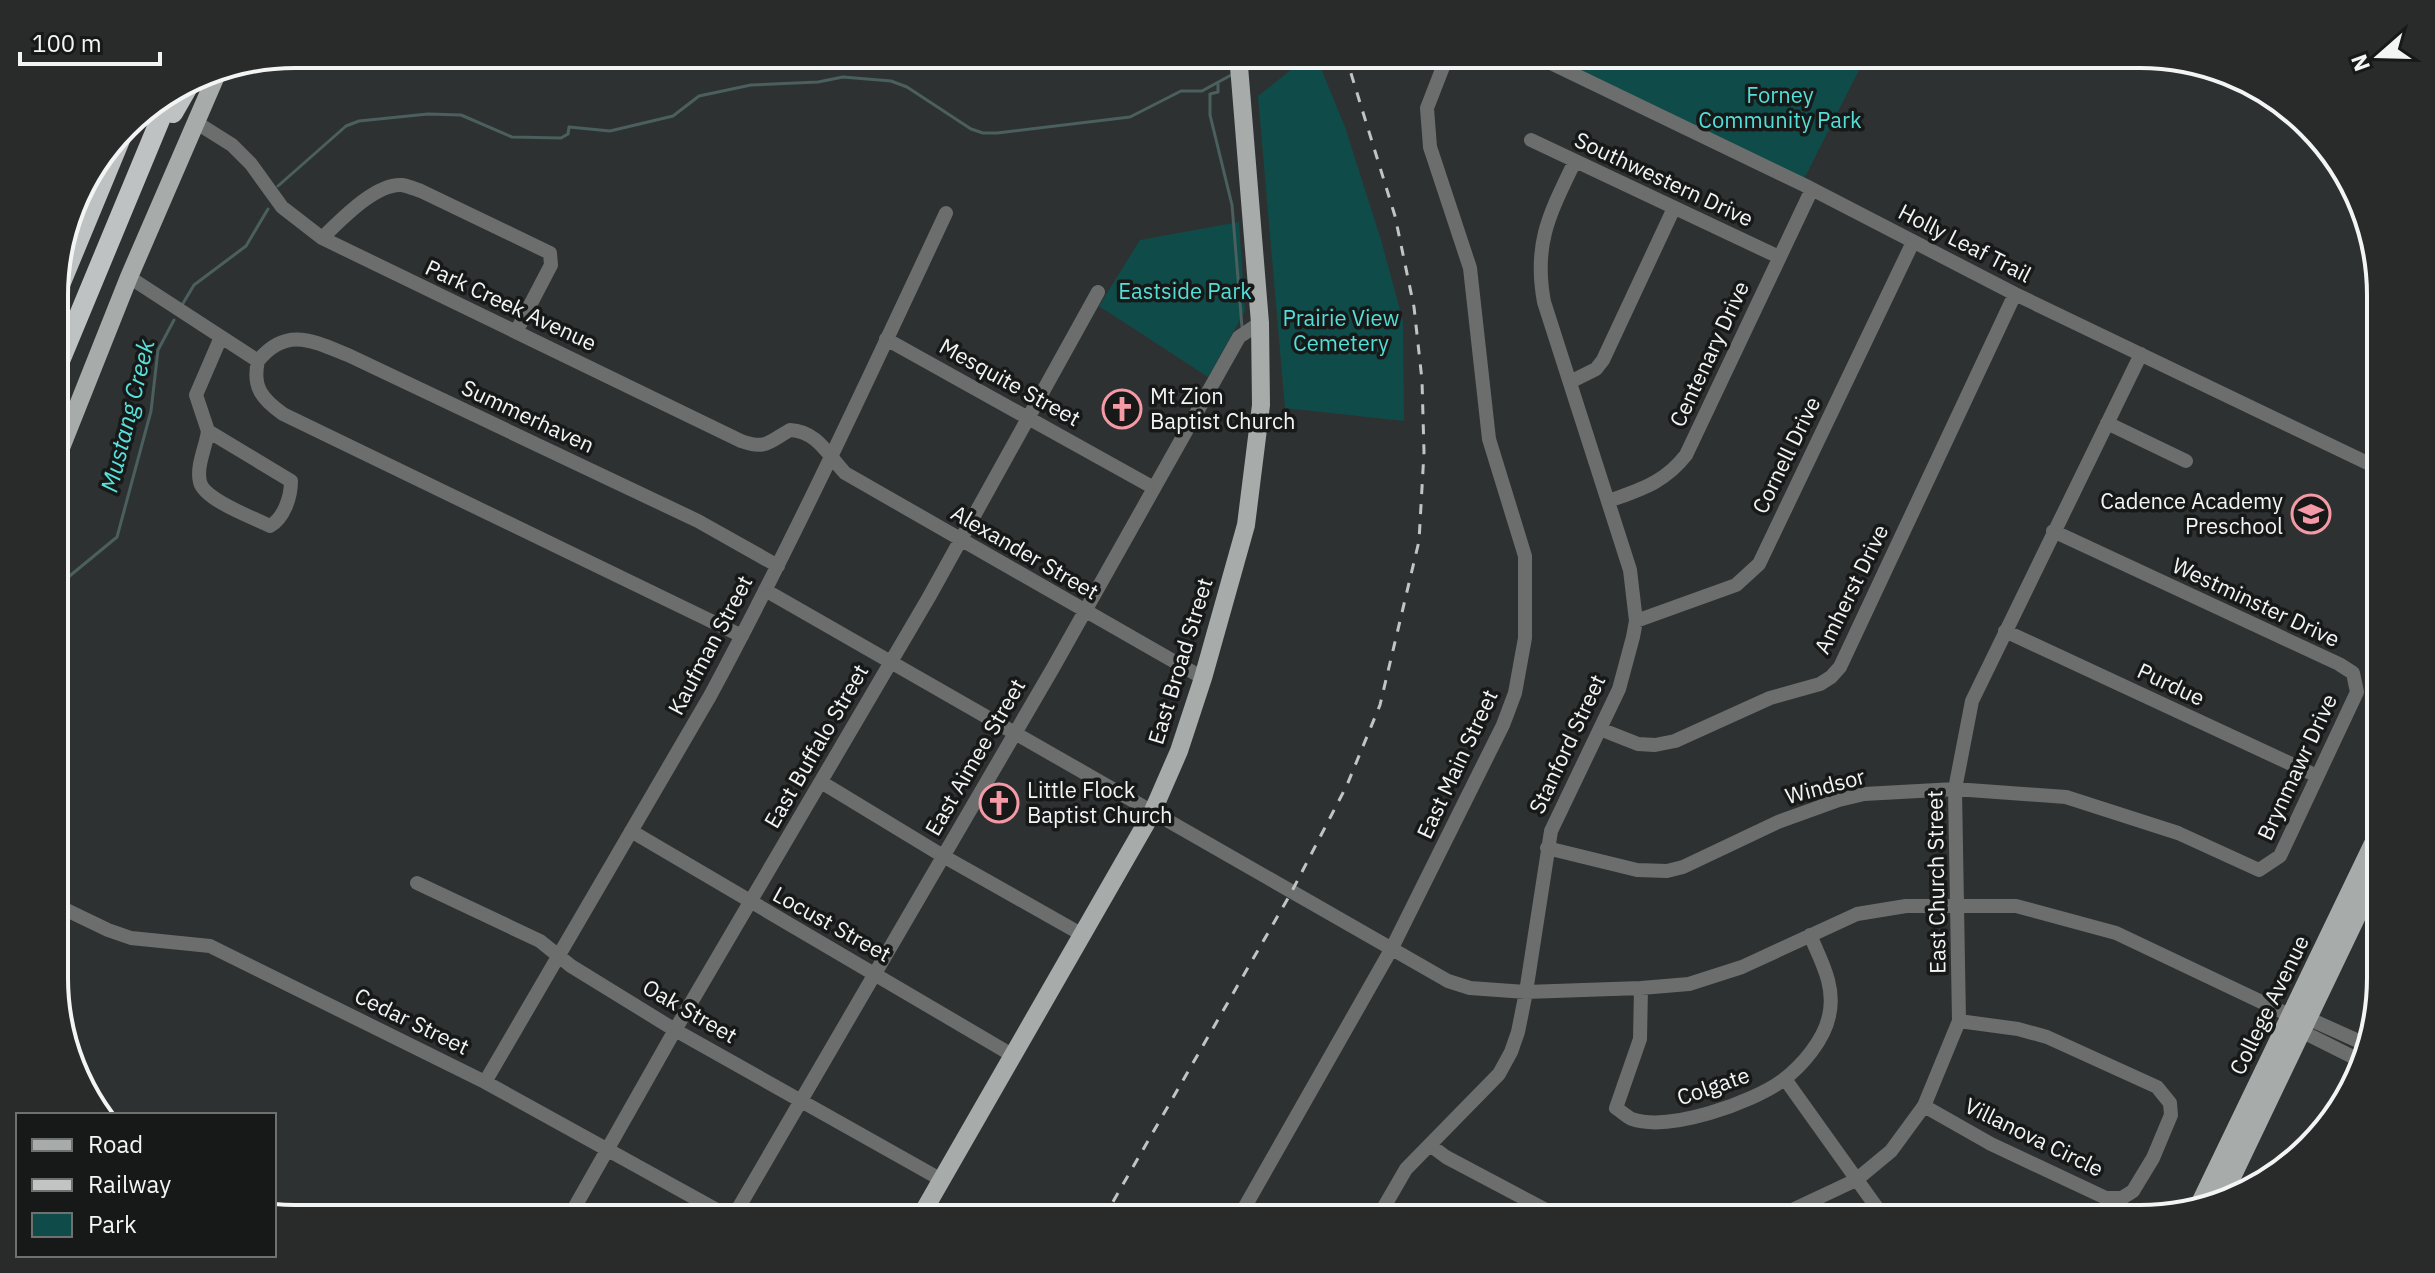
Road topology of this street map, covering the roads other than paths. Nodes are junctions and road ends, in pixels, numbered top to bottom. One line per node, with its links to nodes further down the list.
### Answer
1 (1239, 68): 22 (main road, East Broad Street)
2 (1443, 68): 68 (street, East Main Street)
3 (1561, 68): 12 (street, Holly Leaf Trail)
4 (213, 83): 7 (main road)
5 (182, 98): 9 (highway)
6 (165, 109): 9 (highway)
7 (197, 123): 15 (street, Park Creek Avenue); 19 (main road)
8 (1531, 140): 10 (street, Southwestern Drive)
9 (150, 146): 26 (highway)
10 (1575, 161): 13 (street, Southwestern Drive); 29 (street, Stanford Street)
11 (111, 163): 17 (highway)
12 (1812, 189): 16 (street, Holly Leaf Trail); 18 (street, Centenary Drive)
13 (1674, 208): 18 (street, Southwestern Drive); 29 (street)
14 (946, 213): 25 (street, Kaufman Street)
15 (322, 238): 23 (street, Park Creek Avenue); 23 (street)
16 (1913, 242): 21 (street, Holly Leaf Trail); 44 (street, Cornell Drive)
17 (72, 256)
18 (1779, 257): 38 (street, Centenary Drive)
19 (129, 277): 24 (street); 32 (main road)
20 (1098, 292): 30 (street, East Buffalo Street)
21 (2015, 294): 27 (street, Holly Leaf Trail); 50 (street, Amherst Drive)
22 (1260, 323): 37 (street, East Aimee Street); 49 (main road, East Broad Street)
23 (516, 332): 34 (street, Park Creek Avenue)
24 (221, 337): 28 (street); 33 (street)
25 (886, 339): 30 (street, Mesquite Street); 34 (street, Kaufman Street)
26 (68, 342)
27 (2141, 354): 31 (street, East Church Street); 36 (street, Holly Leaf Trail)
28 (258, 361): 41 (street, Summerhaven); 46 (street)
29 (1570, 382): 38 (street, Stanford Street)
30 (1029, 417): 37 (street, Mesquite Street); 40 (street, East Buffalo Street)
31 (2107, 423): 35 (street); 39 (street, East Church Street)
32 (68, 430)
33 (208, 431): 33 (street)
34 (831, 457): 40 (street, Alexander Street); 41 (street, Kaufman Street)
35 (2186, 461)
36 (2367, 463)
37 (1154, 488): 43 (street, East Aimee Street)
38 (1609, 501): 44 (street, Stanford Street)
39 (2053, 531): 45 (street, East Church Street); 48 (street, Westminster Drive)
40 (961, 541): 43 (street, Alexander Street); 47 (street, East Buffalo Street)
41 (778, 566): 42 (street, Kaufman Street)
42 (765, 590): 46 (street, Kaufman Street); 47 (street)
43 (1085, 611): 49 (street, Alexander Street); 51 (street, East Aimee Street)
44 (1636, 621): 50 (street, Stanford Street)
45 (2005, 631): 52 (street, Purdue); 54 (street, East Church Street)
46 (742, 636): 56 (street, Kaufman Street)
47 (891, 661): 51 (street); 53 (street, East Buffalo Street)
48 (2353, 673): 52 (street, Brynmawr Drive)
49 (1203, 678): 55 (main road, East Broad Street)
50 (1600, 729): 57 (street, Stanford Street)
51 (1014, 733): 55 (street); 58 (street, East Aimee Street)
52 (2317, 776): 60 (street, Brynmawr Drive)
53 (821, 782): 58 (street); 63 (street, East Buffalo Street)
54 (1955, 789): 57 (street, Windsor); 60 (street, Windsor); 64 (street, East Church Street)
55 (1152, 813): 66 (main road, East Broad Street); 68 (street)
56 (631, 831): 63 (street, Locust Street); 69 (street, Kaufman Street)
57 (1547, 848): 72 (street, Stanford Street)
58 (943, 856): 66 (street); 70 (street, East Aimee Street)
59 (2367, 859): 73 (main road, College Avenue)
60 (2259, 870)
61 (417, 883): 69 (street, Oak Street)
62 (2367, 892): 73 (main road, College Avenue)
63 (749, 903): 70 (street, Locust Street); 75 (street, East Buffalo Street)
64 (1959, 906): 67 (street); 73 (street); 74 (street, East Church Street)
65 (68, 911): 80 (street, Cedar Street)
66 (1081, 934): 77 (main road, East Broad Street)
67 (1810, 935): 71 (street); 79 (street, Colgate)
68 (1392, 948): 72 (street); 93 (street, East Main Street)
69 (559, 956): 75 (street, Oak Street); 80 (street, Kaufman Street)
70 (875, 972): 77 (street, Locust Street); 81 (street, East Aimee Street)
71 (1641, 988): 72 (street); 79 (street, Colgate)
72 (1526, 992): 83 (street, Stanford Street)
73 (2298, 1019): 76 (street); 78 (street); 87 (main road, College Avenue); 88 (main road, College Avenue)
74 (1959, 1021): 82 (street, East Church Street); 82 (street, Villanova Circle)
75 (675, 1030): 81 (street, Oak Street); 84 (street, East Buffalo Street)
76 (2358, 1041)
77 (1012, 1055): 85 (main road, East Broad Street)
78 (2353, 1057)
79 (1785, 1079): 86 (street)
80 (485, 1082): 84 (street, Cedar Street)
81 (801, 1099): 85 (street, Oak Street); 91 (street, East Aimee Street)
82 (1924, 1106): 86 (street, East Church Street)
83 (1430, 1145): 94 (street, Stanford Street); 95 (street)
84 (609, 1149): 89 (street, East Buffalo Street); 90 (street, Cedar Street)
85 (940, 1179): 92 (main road, East Broad Street)
86 (1856, 1180): 96 (street, East Church Street); 97 (street)
87 (2227, 1187)
88 (2204, 1195)
89 (576, 1205)
90 (707, 1205)
91 (740, 1205)
92 (926, 1205)
93 (1246, 1205)
94 (1385, 1205)
95 (1537, 1205)
96 (1803, 1205)
97 (1875, 1205)

